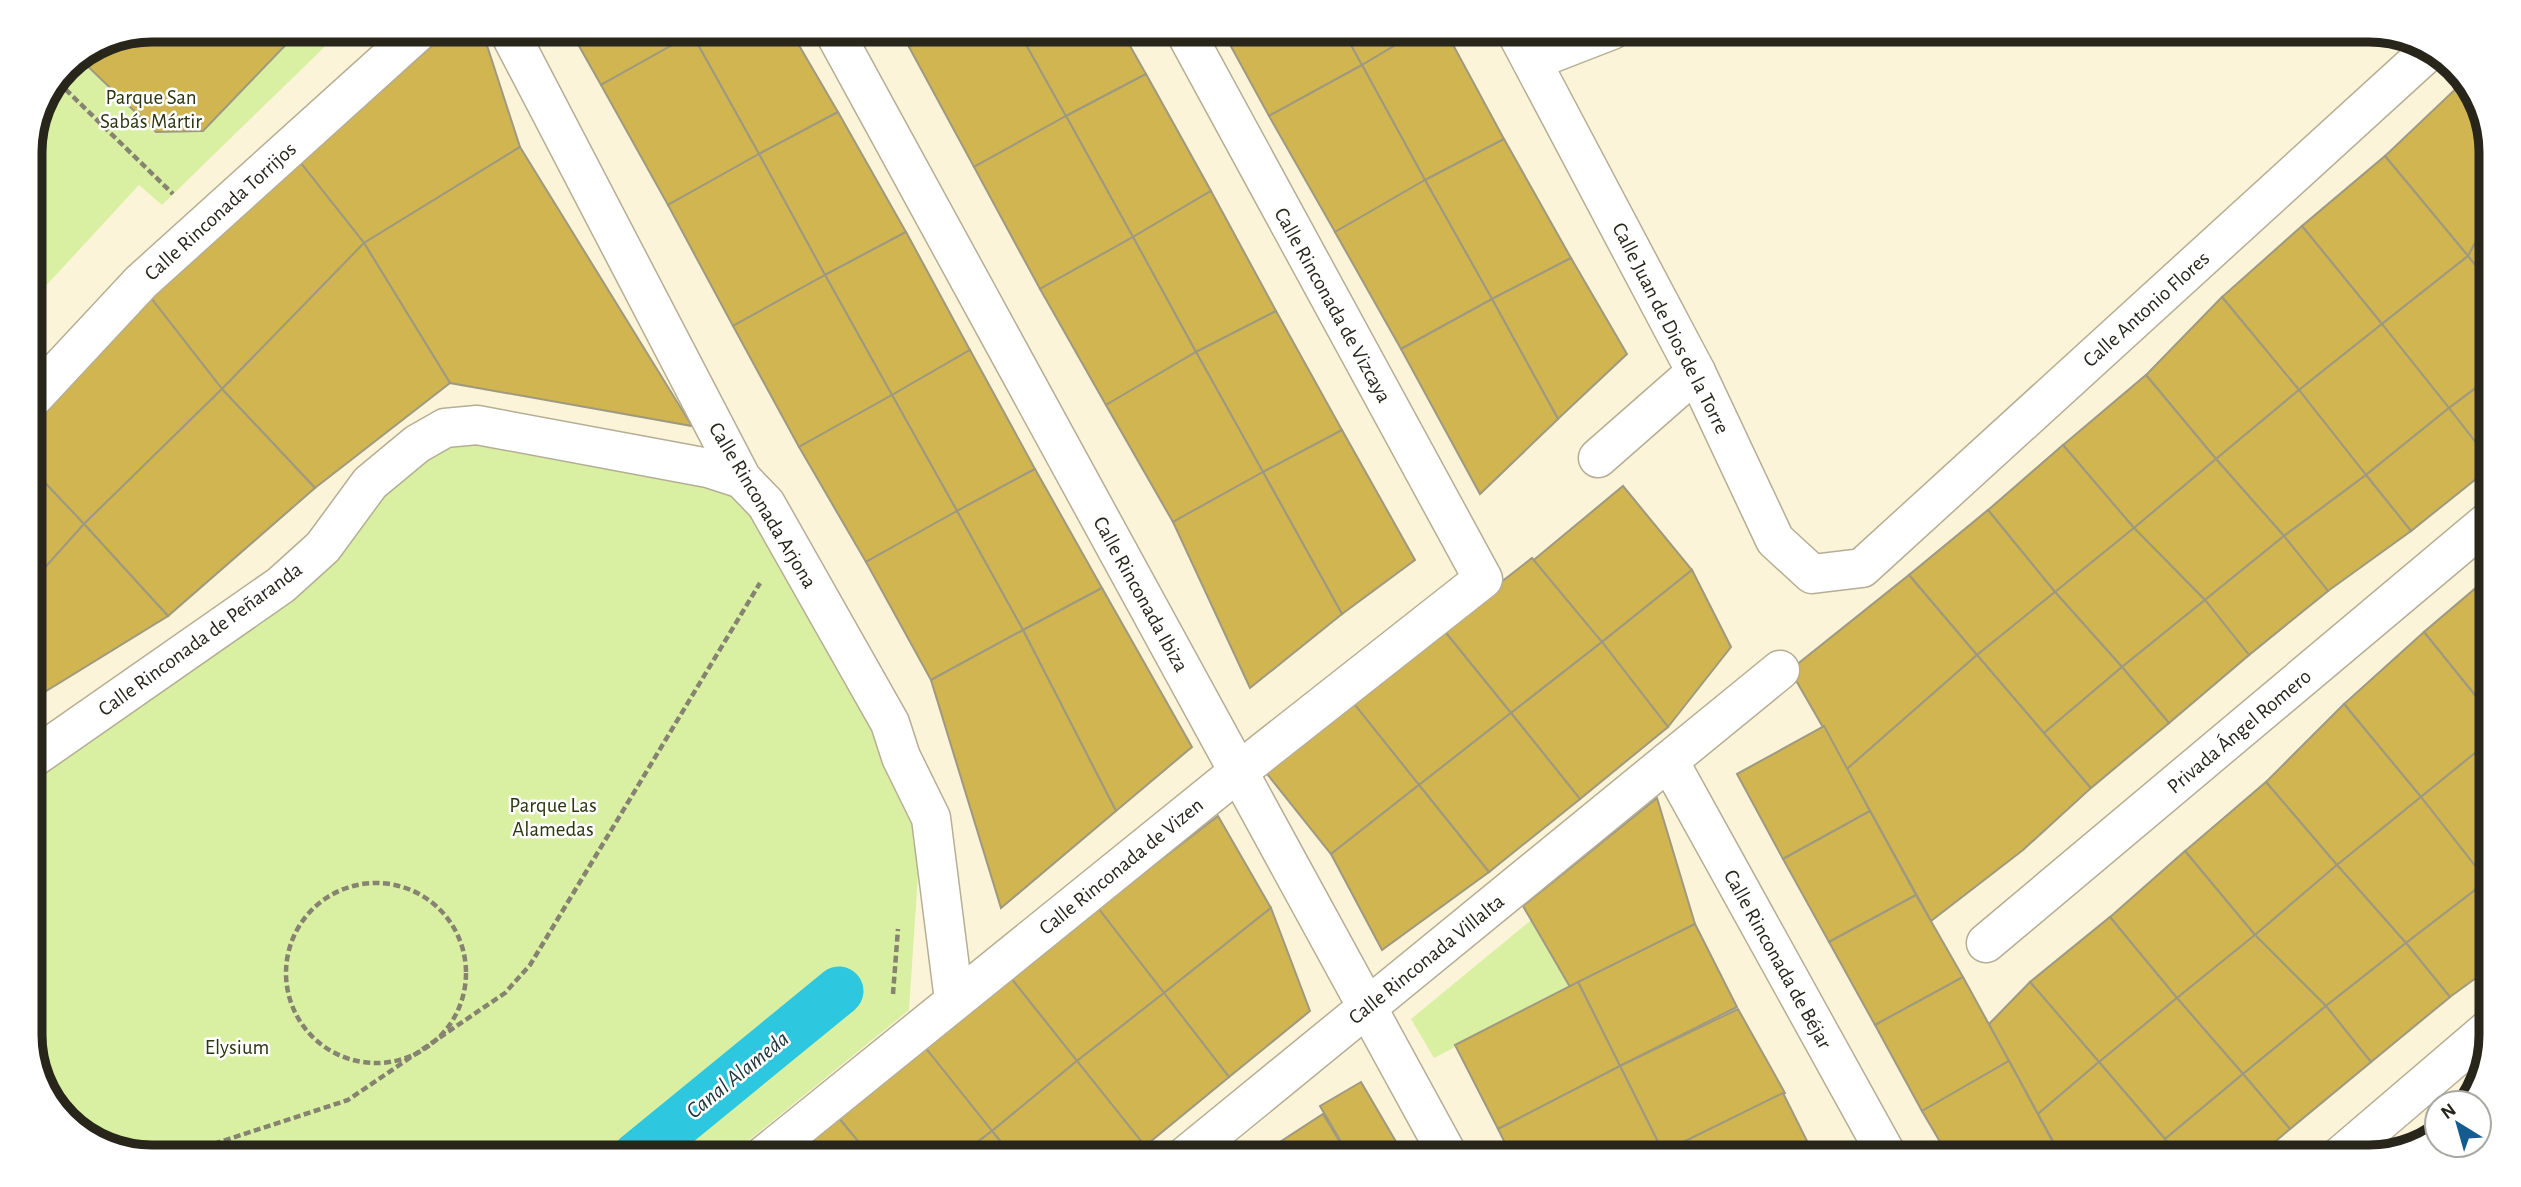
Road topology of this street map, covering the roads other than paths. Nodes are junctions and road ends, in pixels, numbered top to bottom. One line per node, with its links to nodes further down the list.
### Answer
1 (407, 42): 9 (street, Calle Rinconada Torrijos)
2 (514, 42): 11 (street, Calle Rinconada Arjona)
3 (840, 42): 18 (street, Calle Rinconada Ibiza)
4 (1191, 42): 14 (street, Calle Rinconada de Vizcaya)
5 (1542, 42): 6 (street)
6 (1524, 45): 8 (street, Calle Juan de Dios de la Torre)
7 (2423, 56): 13 (street, Calle Antonio Flores)
8 (1696, 372): 10 (street); 13 (street, Calle Juan de Dios de la Torre)
9 (42, 388)
10 (1598, 458)
11 (742, 479): 16 (street, Calle Rinconada de Peñaranda); 20 (street, Calle Rinconada Arjona)
12 (2479, 529): 19 (street, Privada Ángel Romero)
13 (1862, 568)
14 (1483, 579): 18 (street, Calle Rinconada de Vizen)
15 (1780, 670): 17 (street, Calle Rinconada Villalta)
16 (42, 752)
17 (1669, 761): 21 (street, Calle Rinconada Villalta); 26 (street, Calle Rinconada de Béjar)
18 (1238, 772): 20 (street, Calle Rinconada de Vizen); 21 (street, Calle Rinconada Ibiza)
19 (1986, 943)
20 (954, 1000): 23 (street, Calle Rinconada de Vizen)
21 (1367, 1007): 24 (street, Calle Rinconada Villalta); 25 (street, Calle Rinconada Ibiza)
22 (2479, 1037): 27 (street)
23 (777, 1145)
24 (1199, 1145)
25 (1442, 1145)
26 (1881, 1145)
27 (2353, 1145)

